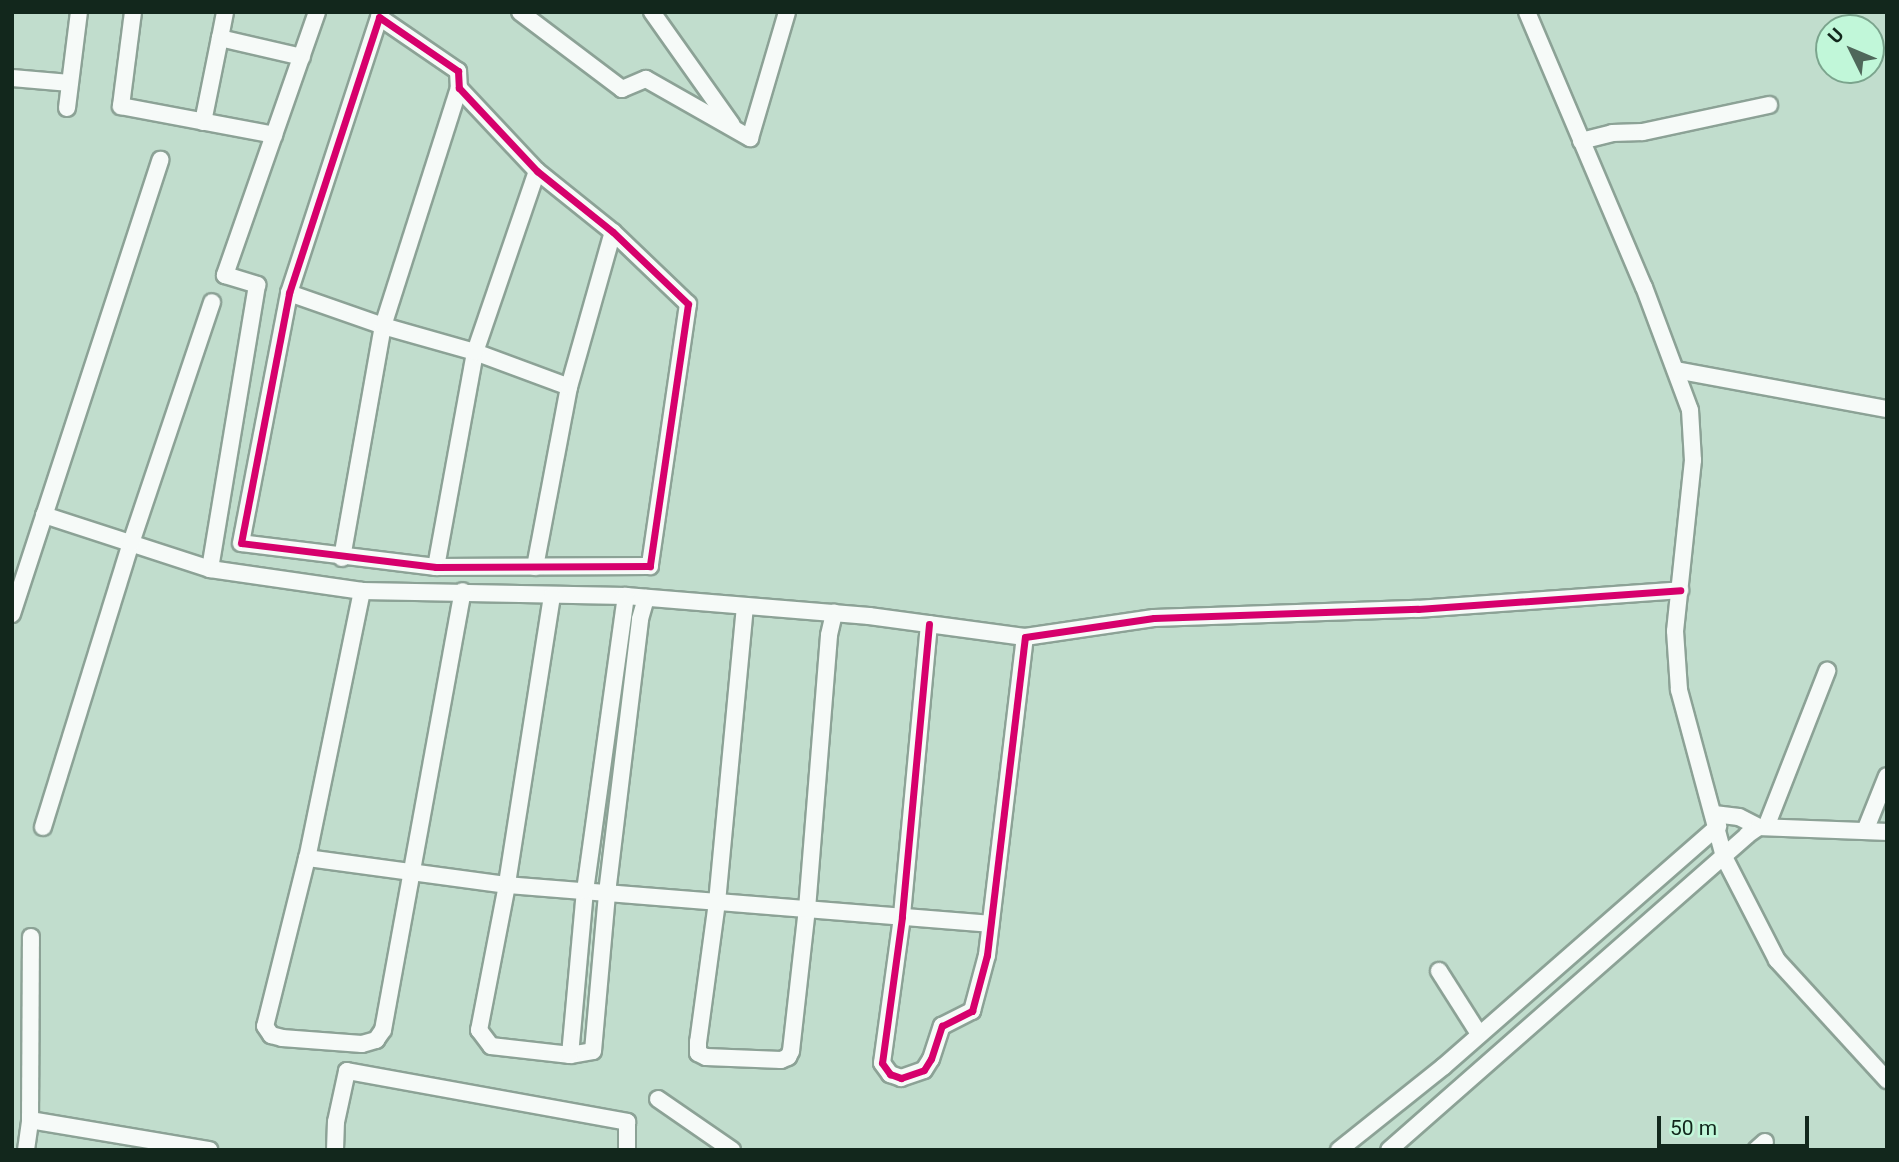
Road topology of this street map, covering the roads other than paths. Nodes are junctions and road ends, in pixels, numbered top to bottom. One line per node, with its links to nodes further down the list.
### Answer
1 (79, 12): 15 (street)
2 (133, 12): 19 (street)
3 (225, 12): 12 (street)
4 (317, 12): 13 (street)
5 (520, 12): 11 (street)
6 (533, 12): 11 (street)
7 (652, 12): 20 (street)
8 (772, 12): 10 (street)
9 (1527, 12): 22 (street)
10 (785, 20): 20 (street)
11 (547, 32): 20 (street)
12 (220, 38): 13 (street); 19 (street)
13 (302, 57): 21 (street)
14 (12, 78): 15 (street)
15 (70, 83): 18 (street)
16 (459, 88): 24 (street); 26 (street); 28 (street)
17 (1769, 105): 22 (street)
18 (67, 108)
19 (203, 122): 21 (street)
20 (735, 130)
21 (274, 135): 39 (street)
22 (1581, 141): 30 (street)
23 (160, 160): 33 (street)
24 (537, 171): 25 (street); 29 (street)
25 (613, 232): 31 (street); 37 (street)
26 (289, 293): 28 (street); 35 (street)
27 (212, 302): 34 (street)
28 (383, 326): 29 (street); 35 (street)
29 (475, 352): 31 (street); 38 (street)
30 (1676, 370): 32 (street); 40 (street)
31 (569, 387): 36 (street)
32 (1887, 409)
33 (44, 515): 34 (street); 49 (street)
34 (131, 543): 39 (street); 57 (street)
35 (342, 558): 38 (street)
36 (530, 567): 37 (street); 38 (street); 43 (street)
37 (561, 567): 44 (street)
38 (436, 568)
39 (210, 569): 41 (street)
40 (1680, 590): 51 (street); 56 (street)
41 (362, 591): 42 (street); 62 (street)
42 (463, 591): 43 (street); 63 (street)
43 (523, 594): 44 (street)
44 (554, 596): 45 (street); 64 (street)
45 (626, 596): 46 (street); 53 (street)
46 (646, 598): 47 (street); 54 (street)
47 (745, 606): 48 (street); 67 (street)
48 (834, 613): 50 (street); 68 (street)
49 (12, 614)
50 (929, 624): 51 (street); 69 (street)
51 (1025, 637): 70 (street)
52 (1827, 671): 58 (street)
53 (605, 749): 54 (street); 65 (street)
54 (624, 753): 66 (street)
55 (1887, 775): 59 (street)
56 (1716, 820): 58 (street); 61 (street); 73 (street)
57 (43, 827)
58 (1762, 827): 59 (street); 61 (street)
59 (1866, 831): 60 (street)
60 (1887, 832)
61 (1724, 857): 75 (street); 85 (street)
62 (307, 858): 63 (street); 63 (street)
63 (410, 873): 64 (street)
64 (507, 885): 65 (street); 74 (street)
65 (585, 891): 66 (street); 74 (street)
66 (607, 893): 67 (street); 74 (street)
67 (717, 902): 68 (street); 68 (street)
68 (807, 909): 69 (street)
69 (902, 917): 70 (street); 70 (street)
70 (990, 924)
71 (31, 937): 77 (street)
72 (1439, 971): 73 (street)
73 (1479, 1034): 78 (street)
74 (570, 1055)
75 (1887, 1080)
76 (658, 1099): 83 (street)
77 (30, 1121): 79 (street); 80 (street)
78 (1369, 1129): 84 (street); 85 (street)
79 (26, 1150)
80 (210, 1150)
81 (335, 1150): 82 (street)
82 (627, 1150)
83 (732, 1150)
84 (1339, 1150)
85 (1387, 1150)

